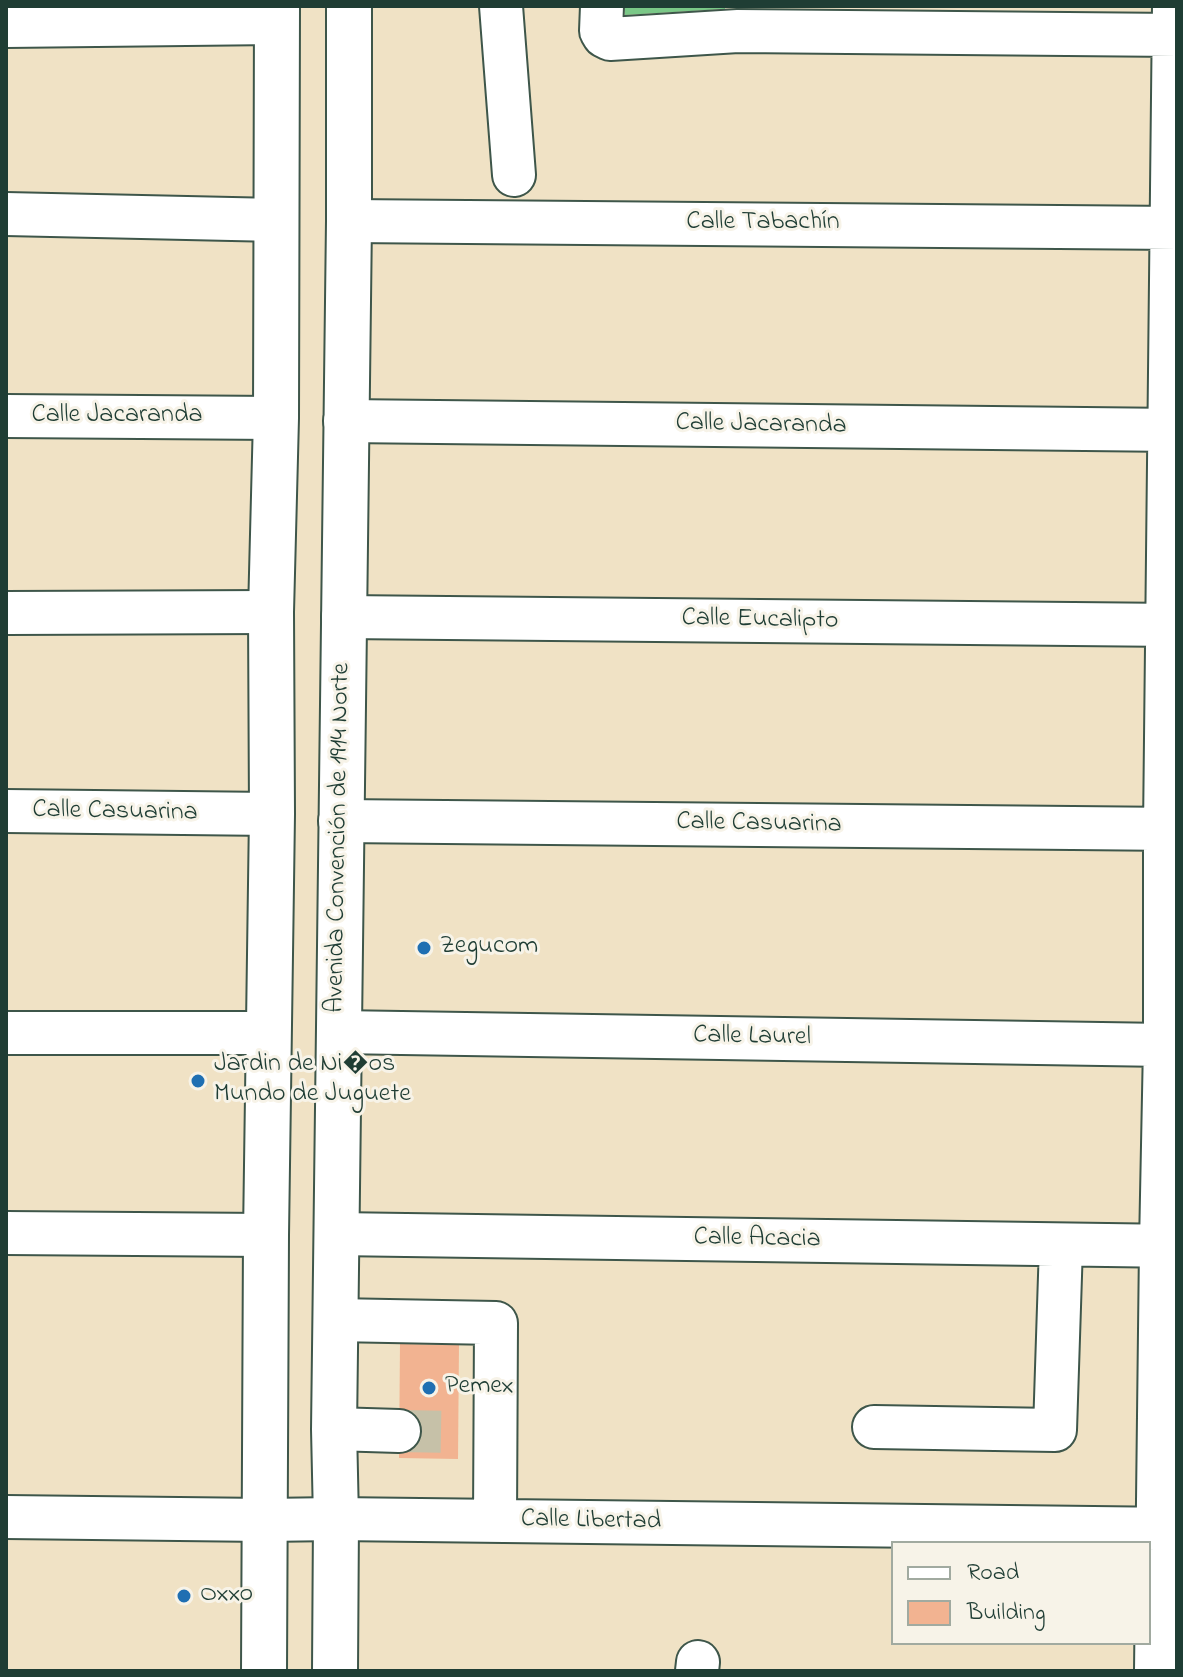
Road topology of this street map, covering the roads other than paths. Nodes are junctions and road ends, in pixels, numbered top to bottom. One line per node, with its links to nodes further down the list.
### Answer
1 (349, 6): 12 (main road, Avenida Convención de 1914 Norte)
2 (501, 6): 9 (street)
3 (602, 6): 5 (street)
4 (277, 14): 8 (street); 11 (main road)
5 (737, 19): 6 (street)
6 (938, 20): 7 (street)
7 (1175, 25): 13 (street)
8 (6, 26)
9 (514, 175)
10 (6, 214): 11 (street)
11 (277, 220): 15 (main road)
12 (349, 221): 13 (street, Calle Tabachín); 16 (main road, Avenida Convención de 1914 Norte)
13 (1174, 228): 17 (street)
14 (6, 416): 15 (street, Calle Jacaranda)
15 (276, 418): 18 (main road)
16 (345, 421): 17 (street, Calle Jacaranda); 20 (main road, Avenida Convención de 1914 Norte)
17 (1173, 430): 21 (street)
18 (271, 612): 19 (street); 23 (main road)
19 (6, 613)
20 (343, 617): 21 (street, Calle Eucalipto); 24 (main road, Avenida Convención de 1914 Norte)
21 (1172, 625): 25 (street)
22 (6, 811): 23 (street, Calle Casuarina)
23 (272, 814): 28 (main road)
24 (340, 821): 25 (street, Calle Casuarina); 26 (main road, Avenida Convención de 1914 Norte)
25 (1171, 829): 29 (street)
26 (338, 1032): 29 (street, Calle Laurel); 31 (main road, Avenida Convención de 1914 Norte)
27 (6, 1033): 28 (street)
28 (269, 1033): 32 (main road)
29 (1171, 1044): 34 (street)
30 (6, 1233): 32 (street)
31 (336, 1234): 33 (street, Calle Acacia); 35 (main road, Avenida Convención de 1914 Norte)
32 (266, 1235): 41 (main road)
33 (1061, 1245): 34 (street, Calle Acacia); 36 (street)
34 (1169, 1246): 43 (street)
35 (335, 1320): 37 (main road, Avenida Convención de 1914 Norte); 42 (street)
36 (874, 1427)
37 (334, 1429): 38 (street); 40 (main road, Avenida Convención de 1914 Norte)
38 (399, 1431)
39 (6, 1517): 41 (street, Calle Libertad)
40 (336, 1519): 41 (street, Calle Libertad); 42 (street, Calle Libertad); 45 (main road, Avenida Convención de 1914 Norte)
41 (265, 1520): 44 (main road)
42 (495, 1521): 43 (street, Calle Libertad)
43 (1167, 1529): 46 (street)
44 (264, 1671)
45 (335, 1671)
46 (1156, 1671)

